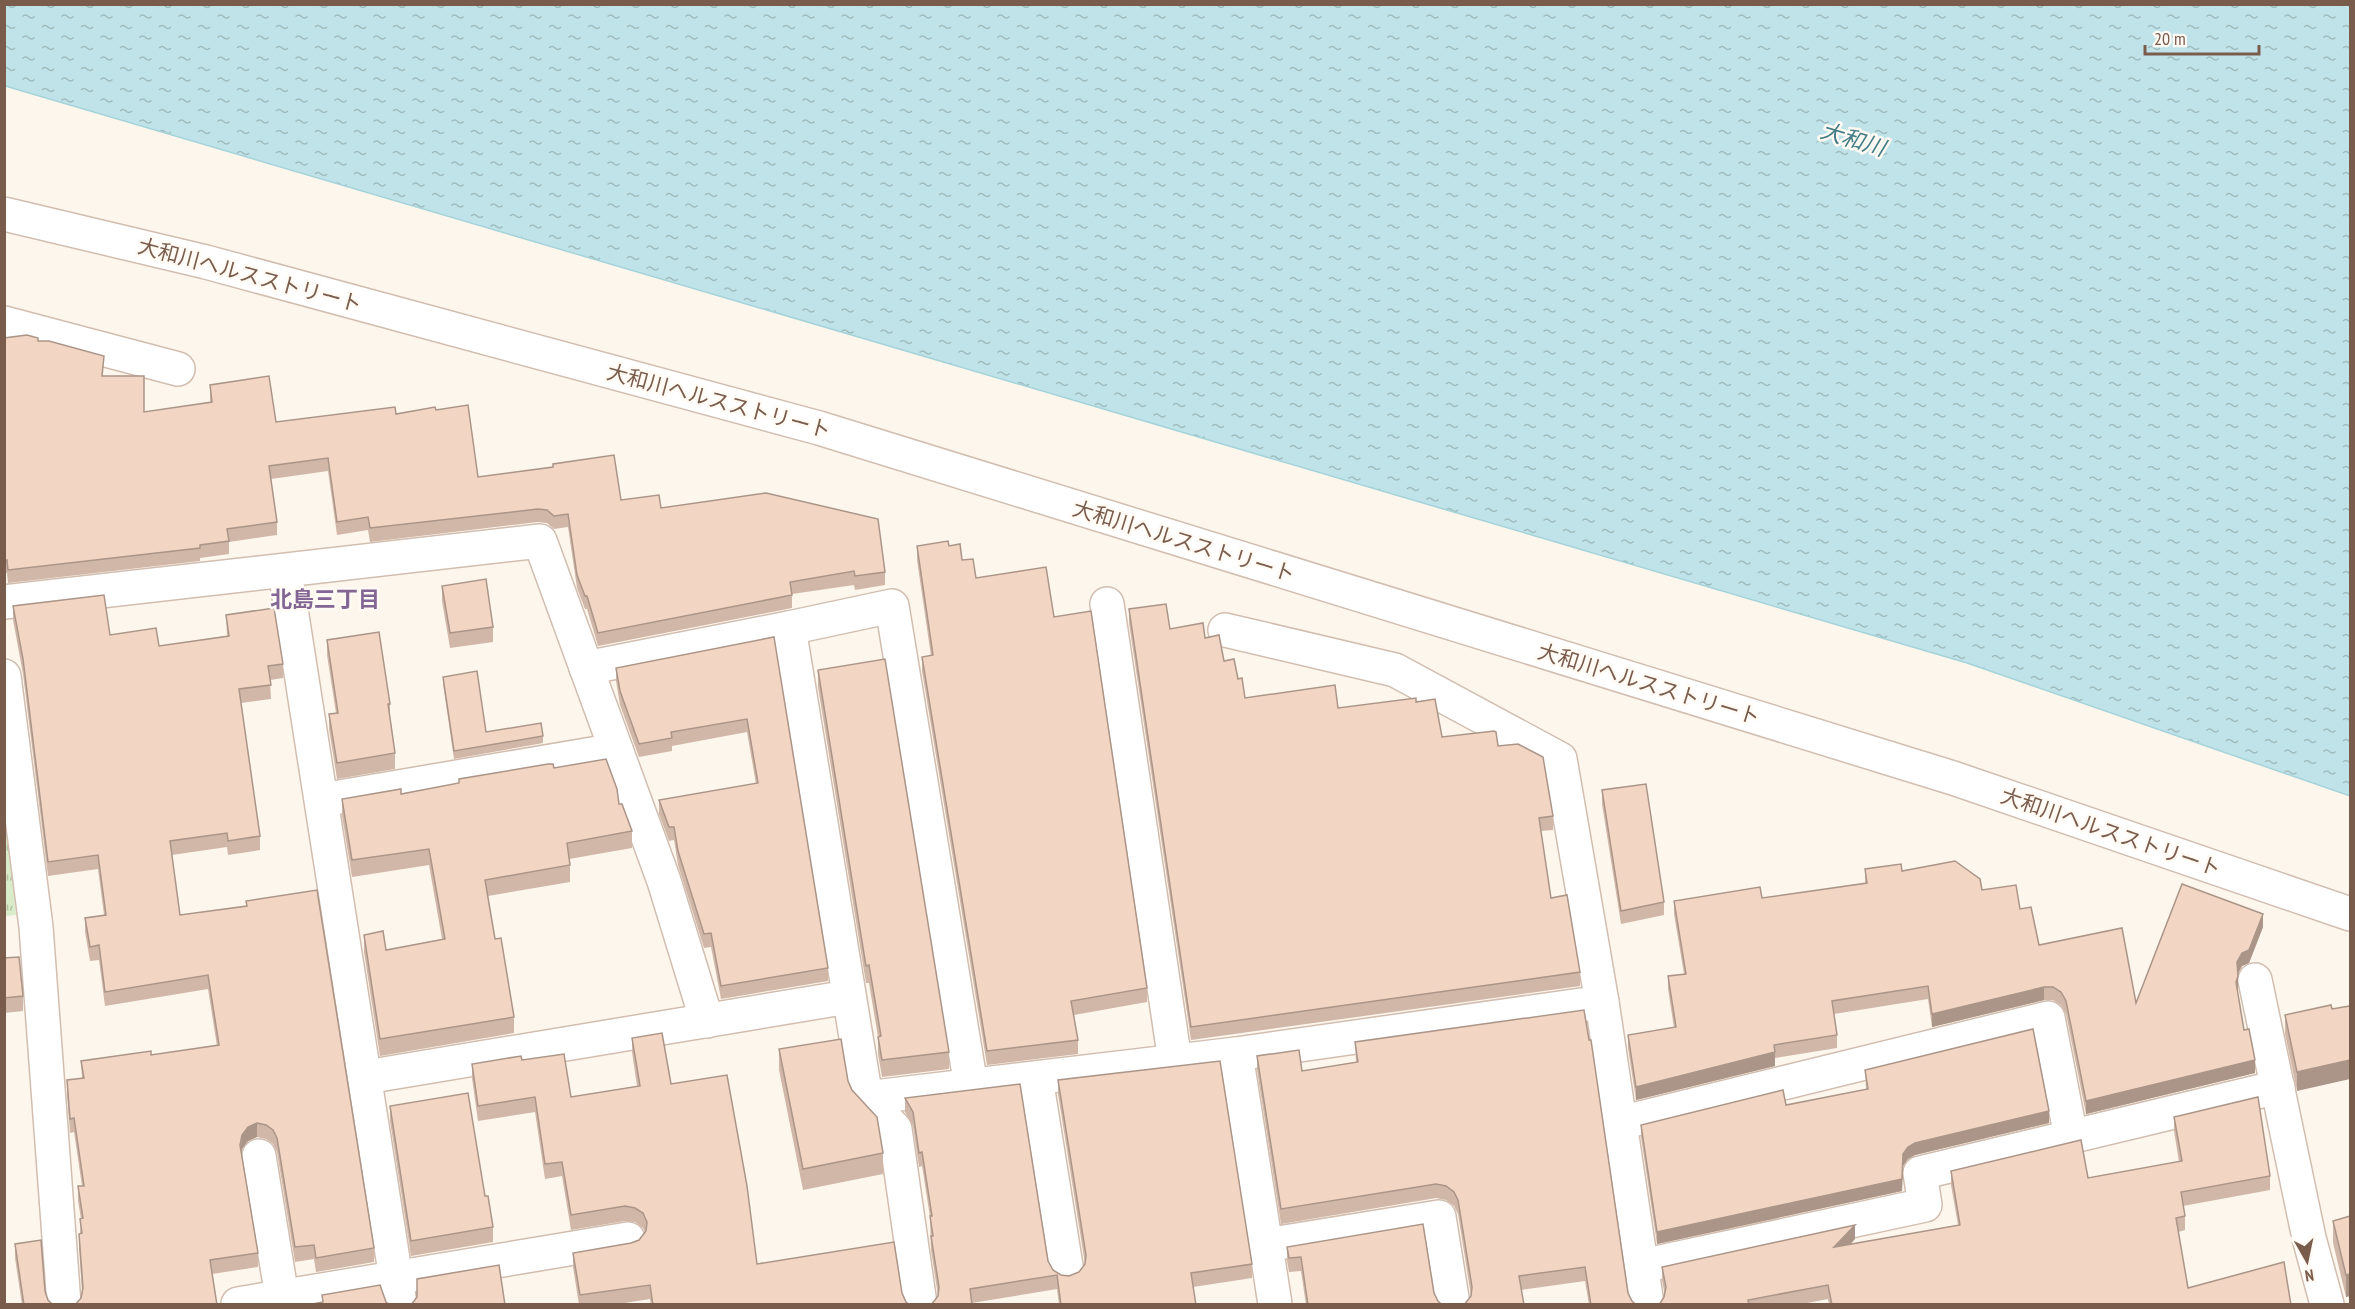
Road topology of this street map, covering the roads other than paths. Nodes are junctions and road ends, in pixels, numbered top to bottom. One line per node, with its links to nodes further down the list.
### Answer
1 (4, 214): 13 (street, 大和川ヘルスストリート)
2 (4, 323): 3 (street)
3 (178, 369)
4 (285, 571): 5 (street); 9 (street); 12 (street)
5 (4, 602)
6 (1107, 604): 19 (street)
7 (789, 628): 9 (street); 15 (street); 22 (street)
8 (1225, 630): 16 (street)
9 (586, 668): 11 (street)
10 (4, 676): 34 (street)
11 (616, 750): 12 (street); 17 (street)
12 (322, 801): 20 (street)
13 (2350, 914)
14 (2255, 980): 23 (street)
15 (848, 997): 17 (street); 24 (street)
16 (1602, 1002): 18 (street); 25 (street)
17 (707, 1021): 20 (street)
18 (1236, 1054): 19 (street); 29 (street)
19 (1175, 1061): 21 (street)
20 (366, 1077): 32 (street)
21 (1036, 1078): 22 (street); 31 (street)
22 (971, 1086): 24 (street)
23 (2278, 1087): 26 (street); 40 (street)
24 (866, 1098): 36 (street)
25 (1620, 1123): 26 (street); 30 (street)
26 (2071, 1137): 30 (street)
27 (259, 1156): 33 (street)
28 (628, 1239): 32 (street)
29 (1266, 1245): 37 (street); 38 (street)
30 (1642, 1266): 39 (street)
31 (1066, 1272)
32 (398, 1291): 33 (street)
33 (282, 1297): 35 (street)
34 (64, 1305)
35 (238, 1305)
36 (920, 1305)
37 (1275, 1305)
38 (1453, 1305)
39 (1647, 1305)
40 (2327, 1305)

